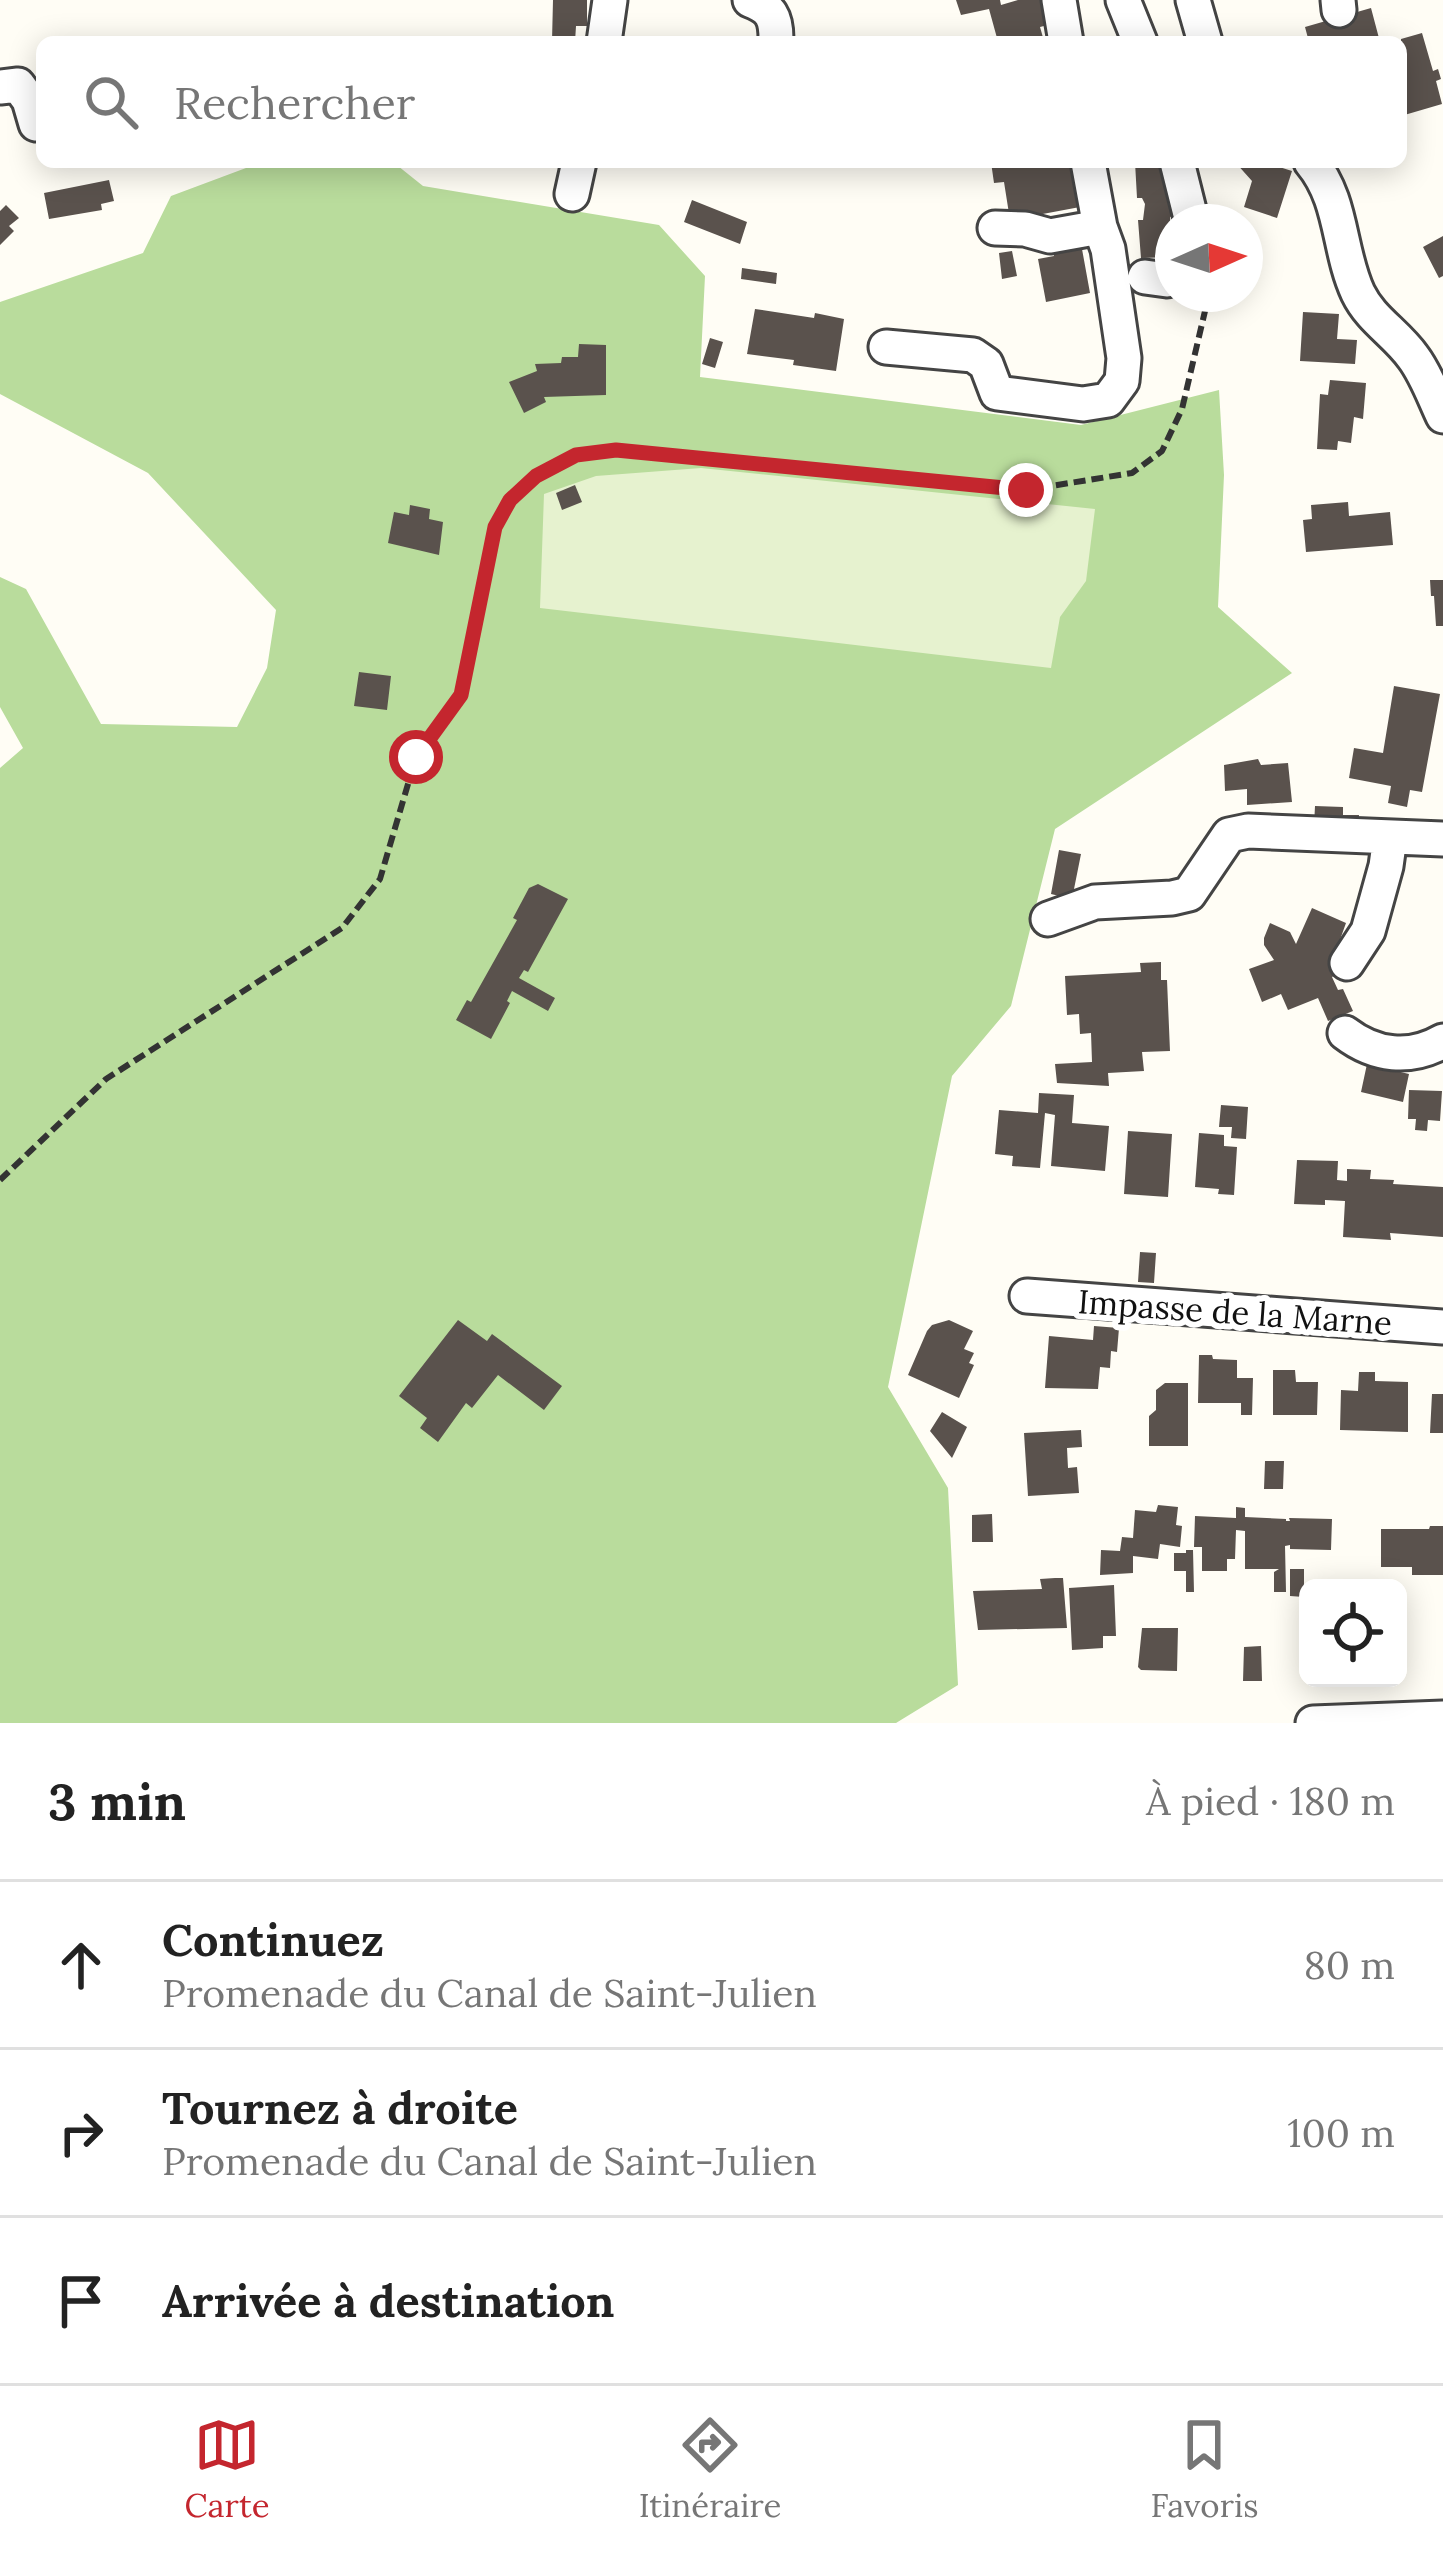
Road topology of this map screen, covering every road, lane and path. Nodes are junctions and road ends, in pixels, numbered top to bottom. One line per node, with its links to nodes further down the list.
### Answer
1 (610, 0): 6 (street)
2 (750, 0): 7 (street)
3 (1059, 0): 8 (street)
4 (1124, 0): 9 (street)
5 (1193, 0): 10 (street)
6 (605, 36)
7 (776, 36)
8 (1065, 36)
9 (1138, 36)
10 (1203, 36)
11 (0, 87): 12 (street)
12 (36, 124)
13 (1089, 168): 17 (street)
14 (1178, 168): 16 (street)
15 (1315, 168): 21 (street)
16 (1188, 204)
17 (1100, 227): 18 (street); 20 (street)
18 (995, 228)
19 (1206, 312): 28 (path)
20 (886, 346)
21 (1443, 416)
22 (1390, 837): 23 (street); 24 (street); 25 (street)
23 (1443, 839)
24 (1048, 919)
25 (1347, 963)
26 (1345, 1033): 27 (street)
27 (1443, 1041)
28 (0, 1180)
29 (1027, 1296): 30 (street, Impasse de la Marne)
30 (1443, 1327)
31 (1443, 1718): 32 (street)
32 (1313, 1723)

